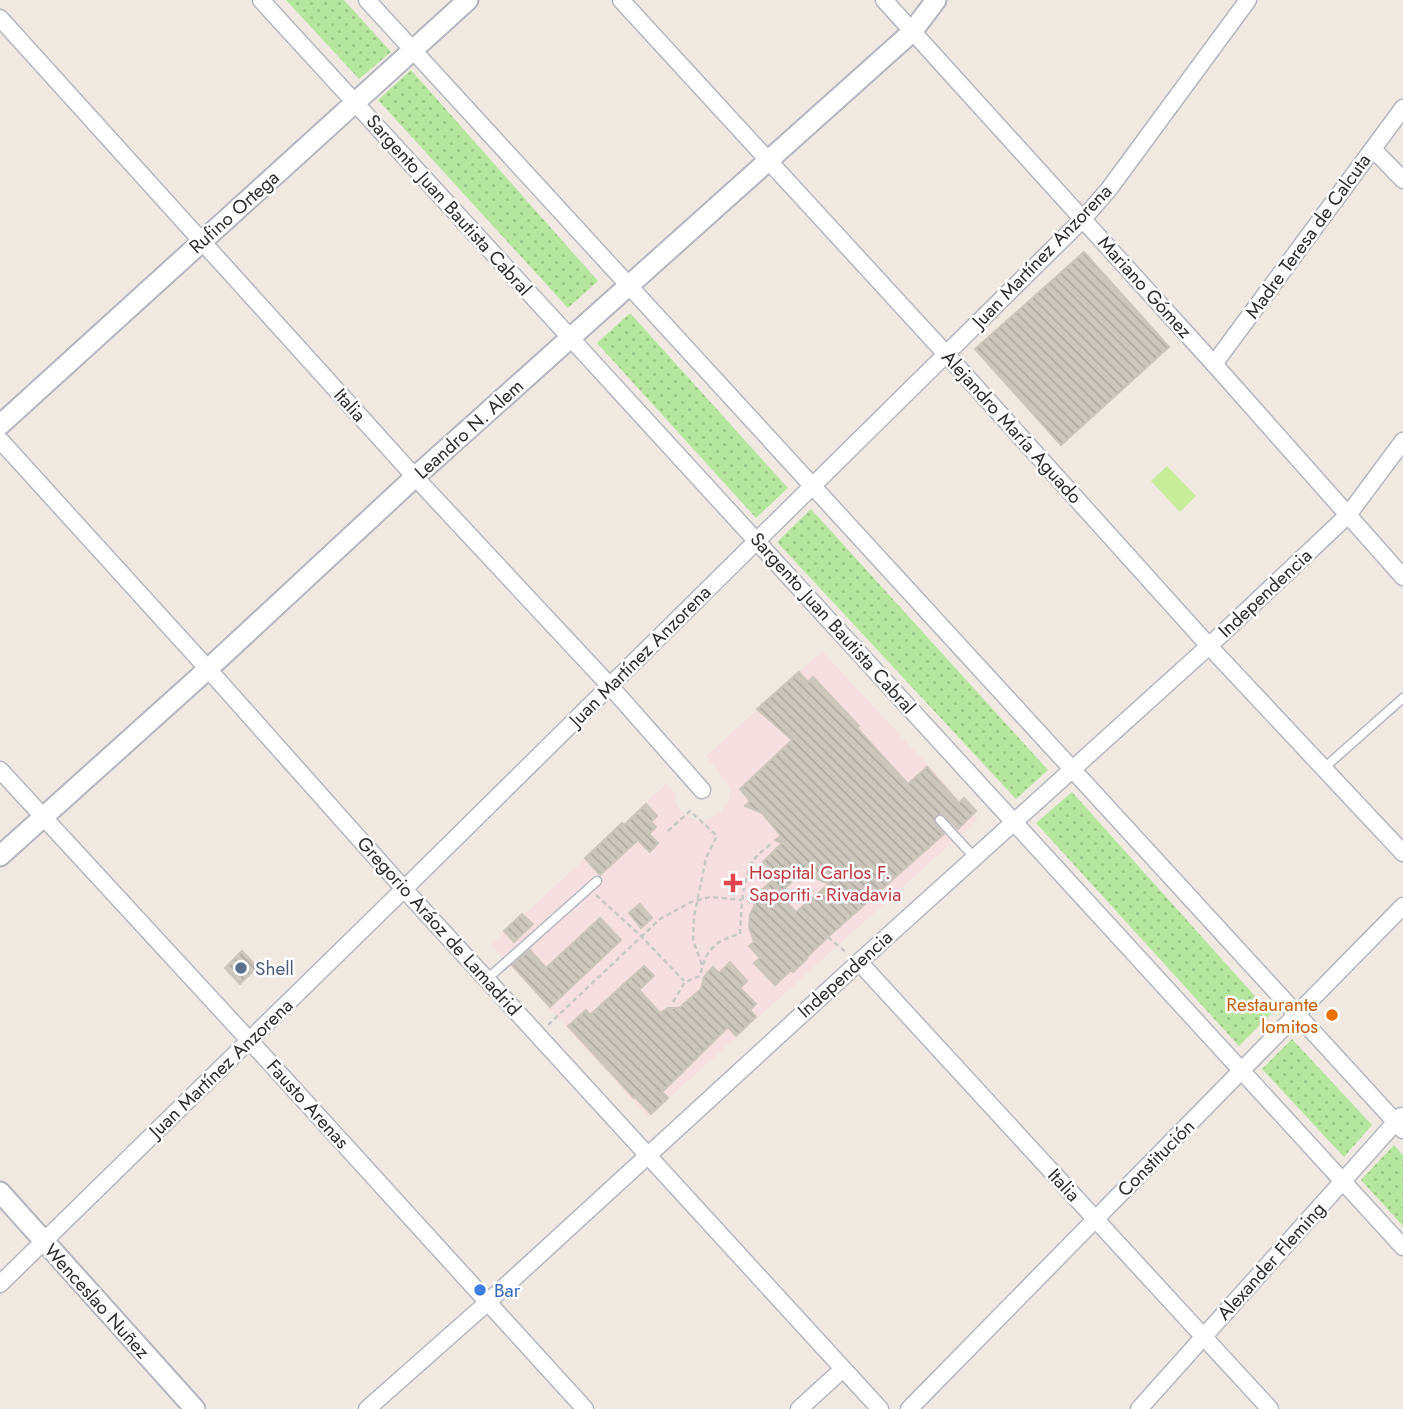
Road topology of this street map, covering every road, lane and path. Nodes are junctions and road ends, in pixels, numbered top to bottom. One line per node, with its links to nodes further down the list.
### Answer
1 (261, 0): 11 (street, Sargento Juan Bautista Cabral)
2 (367, 0): 10 (street)
3 (468, 0): 10 (street, Rufino Ortega)
4 (621, 0): 14 (street, Alejandro María Aguado)
5 (884, 0): 9 (street, Mariano Gómez)
6 (936, 0): 9 (street, Leandro N. Alem)
7 (1248, 0): 16 (street, Juan Martínez Anzorena)
8 (0, 18): 17 (street, Italia)
9 (912, 32): 14 (street, Leandro N. Alem); 16 (street, Mariano Gómez)
10 (414, 50): 11 (street, Rufino Ortega); 18 (street)
11 (356, 103): 17 (street, Rufino Ortega); 19 (street, Sargento Juan Bautista Cabral)
12 (1403, 108): 13 (street, Madre Teresa de Calcuta)
13 (1373, 149): 15 (street); 21 (street, Madre Teresa de Calcuta)
14 (769, 161): 18 (street, Leandro N. Alem); 20 (street, Alejandro María Aguado)
15 (1403, 180)
16 (1083, 219): 20 (street, Juan Martínez Anzorena); 21 (street, Mariano Gómez)
17 (202, 241): 22 (street, Rufino Ortega); 25 (street, Italia)
18 (630, 286): 19 (street, Leandro N. Alem); 26 (street)
19 (571, 339): 25 (street, Leandro N. Alem); 28 (street, Sargento Juan Bautista Cabral)
20 (946, 354): 26 (street, Juan Martínez Anzorena); 30 (street, Alejandro María Aguado)
21 (1214, 364): 27 (street, Mariano Gómez)
22 (0, 425)
23 (0, 440): 31 (street, Gregorio Aráoz de Lamadrid)
24 (1403, 441): 27 (street, Independencia)
25 (415, 477): 31 (street, Leandro N. Alem); 32 (street, Italia)
26 (811, 486): 28 (street, Juan Martínez Anzorena); 35 (street)
27 (1348, 515): 29 (street, Mariano Gómez); 30 (street, Independencia)
28 (757, 539): 32 (street, Juan Martínez Anzorena); 40 (street, Sargento Juan Bautista Cabral)
29 (1403, 577)
30 (1209, 646): 34 (street, Alejandro María Aguado); 35 (street, Independencia)
31 (208, 669): 38 (street, Leandro N. Alem); 48 (street, Gregorio Aráoz de Lamadrid)
32 (610, 686): 37 (street, Italia); 48 (street, Juan Martínez Anzorena)
33 (1403, 698): 34 (lane)
34 (1324, 768): 43 (street, Alejandro María Aguado)
35 (1074, 769): 40 (street, Independencia); 59 (street)
36 (0, 770): 38 (street, Fausto Arenas)
37 (702, 790)
38 (44, 817): 44 (street, Leandro N. Alem); 61 (street, Fausto Arenas)
39 (940, 820): 45 (lane)
40 (1014, 822): 45 (street, Independencia); 62 (street, Sargento Juan Bautista Cabral)
41 (668, 831): 49 (path)
42 (771, 844): 50 (path)
43 (1403, 853)
44 (0, 856)
45 (974, 857): 54 (street, Independencia)
46 (597, 881): 47 (lane)
47 (589, 888): 52 (path); 56 (lane)
48 (404, 889): 56 (street, Gregorio Aráoz de Lamadrid); 61 (street, Juan Martínez Anzorena)
49 (697, 900): 50 (path); 52 (path); 55 (path)
50 (742, 900): 55 (path)
51 (1403, 906): 59 (street, Constitución)
52 (641, 936): 57 (path); 60 (path)
53 (828, 937): 54 (path)
54 (859, 962): 64 (street, Independencia); 67 (street, Italia)
55 (702, 965): 57 (path)
56 (487, 979): 60 (street, Gregorio Aráoz de Lamadrid)
57 (685, 982): 58 (path)
58 (673, 1002)
59 (1297, 1015): 62 (street, Constitución); 63 (street)
60 (538, 1034): 64 (street, Gregorio Aráoz de Lamadrid)
61 (249, 1040): 68 (street, Juan Martínez Anzorena); 71 (street, Fausto Arenas)
62 (1241, 1072): 65 (street, Sargento Juan Bautista Cabral); 67 (street, Constitución)
63 (1401, 1122): 65 (street, Alexander Fleming)
64 (648, 1154): 71 (street, Independencia); 73 (street, Gregorio Aráoz de Lamadrid)
65 (1343, 1182): 69 (street, Sargento Juan Bautista Cabral); 72 (street, Alexander Fleming)
66 (0, 1192): 68 (street, Wenceslao Nuñez)
67 (1096, 1219): 72 (street, Italia); 79 (street, Constitución)
68 (44, 1241): 70 (street, Juan Martínez Anzorena); 74 (street, Wenceslao Nuñez)
69 (1403, 1247)
70 (0, 1284)
71 (488, 1302): 75 (street, Independencia); 76 (street, Fausto Arenas)
72 (1204, 1336): 80 (street, Alexander Fleming); 81 (street, Italia)
73 (843, 1369): 77 (street); 78 (street, Gregorio Aráoz de Lamadrid)
74 (195, 1409)
75 (367, 1409)
76 (585, 1409)
77 (799, 1409)
78 (880, 1409)
79 (909, 1409)
80 (1139, 1409)
81 (1270, 1409)

